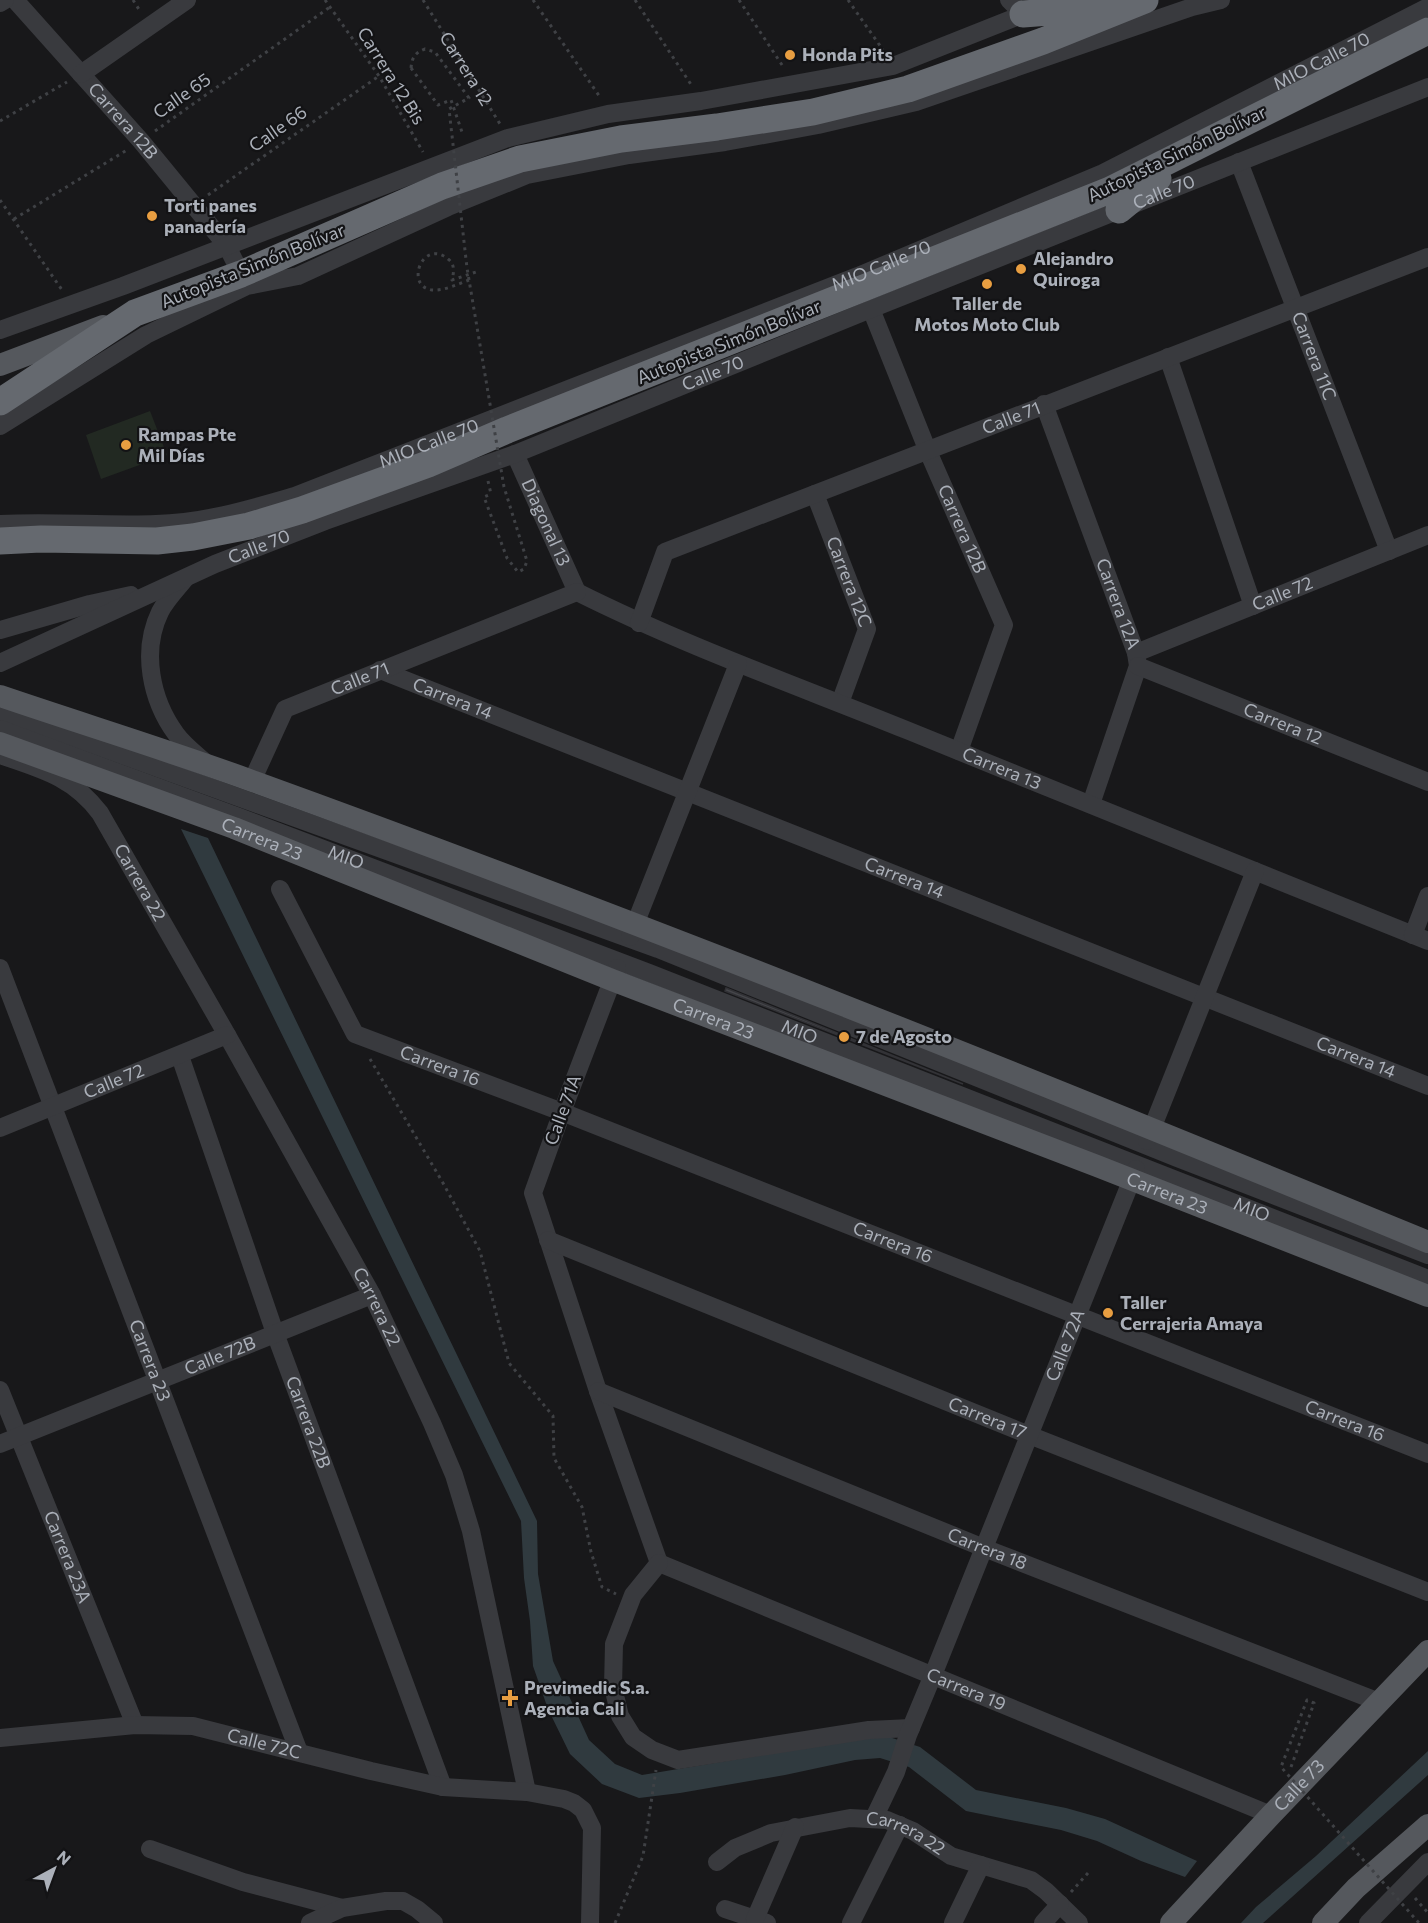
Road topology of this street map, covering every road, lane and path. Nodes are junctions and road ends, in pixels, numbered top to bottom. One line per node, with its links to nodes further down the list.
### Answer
1 (5, 0): 12 (street)
2 (15, 0): 19 (street, Carrera 12B)
3 (187, 0): 19 (street)
4 (325, 0): 14 (path, Carrera 12 Bis)
5 (423, 0): 27 (path, Carrera 12)
6 (533, 0): 24 (path)
7 (634, 0): 23 (path)
8 (739, 0): 21 (path)
9 (848, 0): 18 (path)
10 (1058, 0): 15 (street)
11 (1221, 0): 48 (street)
12 (0, 3)
13 (1136, 3): 15 (highway); 39 (highway, Autopista Simón Bolívar)
14 (330, 7): 20 (path, Carrera 12 Bis); 28 (path, Calle 65)
15 (1016, 7): 18 (street)
16 (1428, 7): 60 (street, MIO Calle 70)
17 (1428, 31): 29 (highway, Autopista Simón Bolívar)
18 (893, 66): 21 (street)
19 (81, 74): 25 (path); 28 (street, Carrera 12B)
20 (379, 76): 31 (path, Carrera 12 Bis); 33 (path, Calle 66)
21 (797, 83): 23 (street)
22 (1428, 87): 30 (street, Calle 70)
23 (701, 101): 24 (street)
24 (608, 114): 27 (street)
25 (0, 121)
26 (462, 132): 40 (path, bridge)
27 (508, 138): 31 (street)
28 (141, 141): 33 (street, Carrera 12B); 35 (path, Calle 65)
29 (1198, 144): 34 (highway); 54 (highway, Autopista Simón Bolívar)
30 (1239, 162): 34 (street, Calle 70); 43 (street, Carrera 11C)
31 (433, 167): 36 (street)
32 (0, 200): 35 (path)
33 (194, 205): 36 (street, Carrera 12B)
34 (1119, 210): 42 (street, Calle 70)
35 (14, 219): 41 (path)
36 (227, 246): 39 (street, Carrera 12B); 41 (street)
37 (1428, 256): 43 (street, Calle 71)
38 (476, 272): 40 (path)
39 (241, 274): 44 (highway, Autopista Simón Bolívar)
40 (469, 280): 55 (path, bridge)
41 (72, 303): 45 (street)
42 (871, 309): 52 (street, Carrera 12B); 53 (street, Calle 70)
43 (1295, 309): 46 (street, Calle 71); 63 (street, Carrera 11C)
44 (135, 314): 47 (main road); 48 (highway, Autopista Simón Bolívar)
45 (0, 330)
46 (1168, 357): 50 (street, Calle 71); 67 (street)
47 (0, 365)
48 (73, 367): 49 (highway, Autopista Simón Bolívar); 51 (street)
49 (0, 402)
50 (1044, 404): 52 (street, Calle 71); 70 (street, Carrera 12A)
51 (0, 426)
52 (927, 449): 57 (street, Calle 71); 79 (street, Carrera 12B)
53 (515, 454): 58 (street, Calle 70); 66 (street, Diagonal 13)
54 (428, 464): 56 (highway, Autopista Simón Bolívar); 58 (highway)
55 (487, 476)
56 (349, 492): 58 (highway); 60 (highway, Autopista Simón Bolívar)
57 (815, 494): 68 (street, Calle 71); 75 (street, Carrera 12C)
58 (398, 496): 64 (street, Calle 70)
59 (0, 524): 60 (street, MIO Calle 70)
60 (191, 529): 62 (highway, Autopista Simón Bolívar)
61 (1428, 535): 63 (street, Calle 72)
62 (0, 541)
63 (1389, 551): 67 (street, Calle 72)
64 (189, 575): 65 (street, Calle 70); 81 (street)
65 (158, 590): 69 (street); 71 (street, Calle 70)
66 (577, 592): 68 (street, Carrera 13); 73 (street, Calle 71)
67 (1253, 606): 70 (street, Calle 72)
68 (639, 623): 72 (street, Carrera 13)
69 (0, 630)
70 (1137, 660): 83 (street, Carrera 12); 85 (street, Carrera 12A)
71 (0, 663)
72 (738, 664): 75 (street, Carrera 13); 84 (street, Calle 71A)
73 (380, 670): 82 (street, Calle 71); 84 (street, Carrera 14)
74 (0, 696): 81 (main road)
75 (840, 703): 79 (street, Carrera 13)
76 (0, 711): 89 (street, MIO)
77 (0, 729): 92 (street, MIO)
78 (0, 743): 92 (main road, Carrera 23)
79 (959, 751): 85 (street, Carrera 13)
80 (0, 755): 95 (street, Carrera 22)
81 (209, 767): 82 (main road)
82 (252, 781): 89 (main road)
83 (1428, 782)
84 (687, 792): 89 (street, Calle 71A); 93 (street, Carrera 14)
85 (1091, 804): 86 (street, Carrera 13)
86 (1255, 871): 90 (street, Carrera 13); 93 (street, Calle 72A)
87 (280, 889): 94 (street)
88 (1428, 896): 90 (street)
89 (632, 932): 92 (street, Calle 71A); 101 (main road)
90 (1421, 938)
91 (0, 968): 98 (street, Carrera 23)
92 (616, 971): 99 (street, Calle 71A); 102 (main road, Carrera 23)
93 (1205, 997): 97 (street, Carrera 14); 101 (street, Calle 72A)
94 (355, 1034): 99 (street, Carrera 16); 121 (path)
95 (227, 1035): 96 (street, Calle 72); 107 (street, Carrera 22)
96 (180, 1056): 98 (street, Calle 72); 110 (street, Carrera 22B)
97 (1428, 1086)
98 (53, 1107): 100 (street, Calle 72); 111 (street, Carrera 23)
99 (562, 1112): 103 (street, Calle 71A); 109 (street, Carrera 16)
100 (0, 1128)
101 (1149, 1137): 102 (street, Calle 72A); 104 (main road); 105 (street, MIO)
102 (1134, 1173): 106 (street, MIO); 108 (main road, Carrera 23); 109 (street, Calle 72A)
103 (548, 1240): 113 (street, Calle 71A); 114 (street, Carrera 17)
104 (1428, 1242)
105 (1428, 1256)
106 (1428, 1279)
107 (372, 1295): 110 (street, Calle 72B); 132 (street, Carrera 22)
108 (1428, 1296)
109 (1077, 1315): 114 (street, Calle 72A); 117 (street, Carrera 16)
110 (275, 1333): 111 (street, Calle 72B); 131 (street, Carrera 22B)
111 (157, 1381): 115 (street, Calle 72B); 128 (street, Carrera 23)
112 (0, 1390): 115 (street, Carrera 23A)
113 (598, 1391): 118 (street, Carrera 18); 119 (street, Calle 71A)
114 (1029, 1435): 118 (street, Calle 72A); 120 (street, Carrera 17)
115 (18, 1436): 116 (street, Calle 72B); 125 (street, Carrera 23A)
116 (0, 1444)
117 (1428, 1454)
118 (984, 1548): 123 (street, Calle 72A); 124 (street, Carrera 18)
119 (659, 1563): 121 (street); 123 (street, Carrera 19)
120 (1428, 1592)
121 (633, 1595): 126 (street)
122 (1428, 1651): 124 (main road, Calle 73)
123 (933, 1675): 126 (street, Calle 72A); 133 (street, Carrera 19)
124 (1378, 1702): 133 (main road, Calle 73)
125 (135, 1725): 127 (street, Calle 72C); 128 (street, Calle 72C)
126 (909, 1732): 134 (street, Calle 72A)
127 (0, 1738)
128 (299, 1752): 131 (street, Calle 72C)
129 (1291, 1767): 160 (path, bridge)
130 (656, 1772): 151 (path)
131 (442, 1787): 132 (street, Calle 72C)
132 (527, 1792): 150 (street)
133 (1271, 1815): 156 (main road, Calle 73)
134 (874, 1818): 135 (street, Carrera 22); 137 (street, Carrera 22)
135 (900, 1825): 141 (street, Carrera 22); 152 (street)
136 (1428, 1826): 157 (main road)
137 (795, 1827): 139 (street, Carrera 22); 147 (street)
138 (150, 1849): 145 (street)
139 (717, 1862)
140 (1428, 1862): 143 (street)
141 (981, 1865): 144 (street, Carrera 22); 153 (street)
142 (1088, 1873): 144 (path)
143 (1391, 1899): 158 (street); 159 (street)
144 (1060, 1904): 154 (street); 155 (street, Carrera 22)
145 (342, 1908): 148 (street); 149 (street)
146 (725, 1909): 147 (street)
147 (761, 1921)
148 (310, 1923)
149 (434, 1923)
150 (590, 1923)
151 (615, 1923)
152 (851, 1923)
153 (953, 1923)
154 (1043, 1923)
155 (1079, 1923)
156 (1171, 1923)
157 (1323, 1923)
158 (1368, 1923)
159 (1384, 1923)
160 (1419, 1923)

